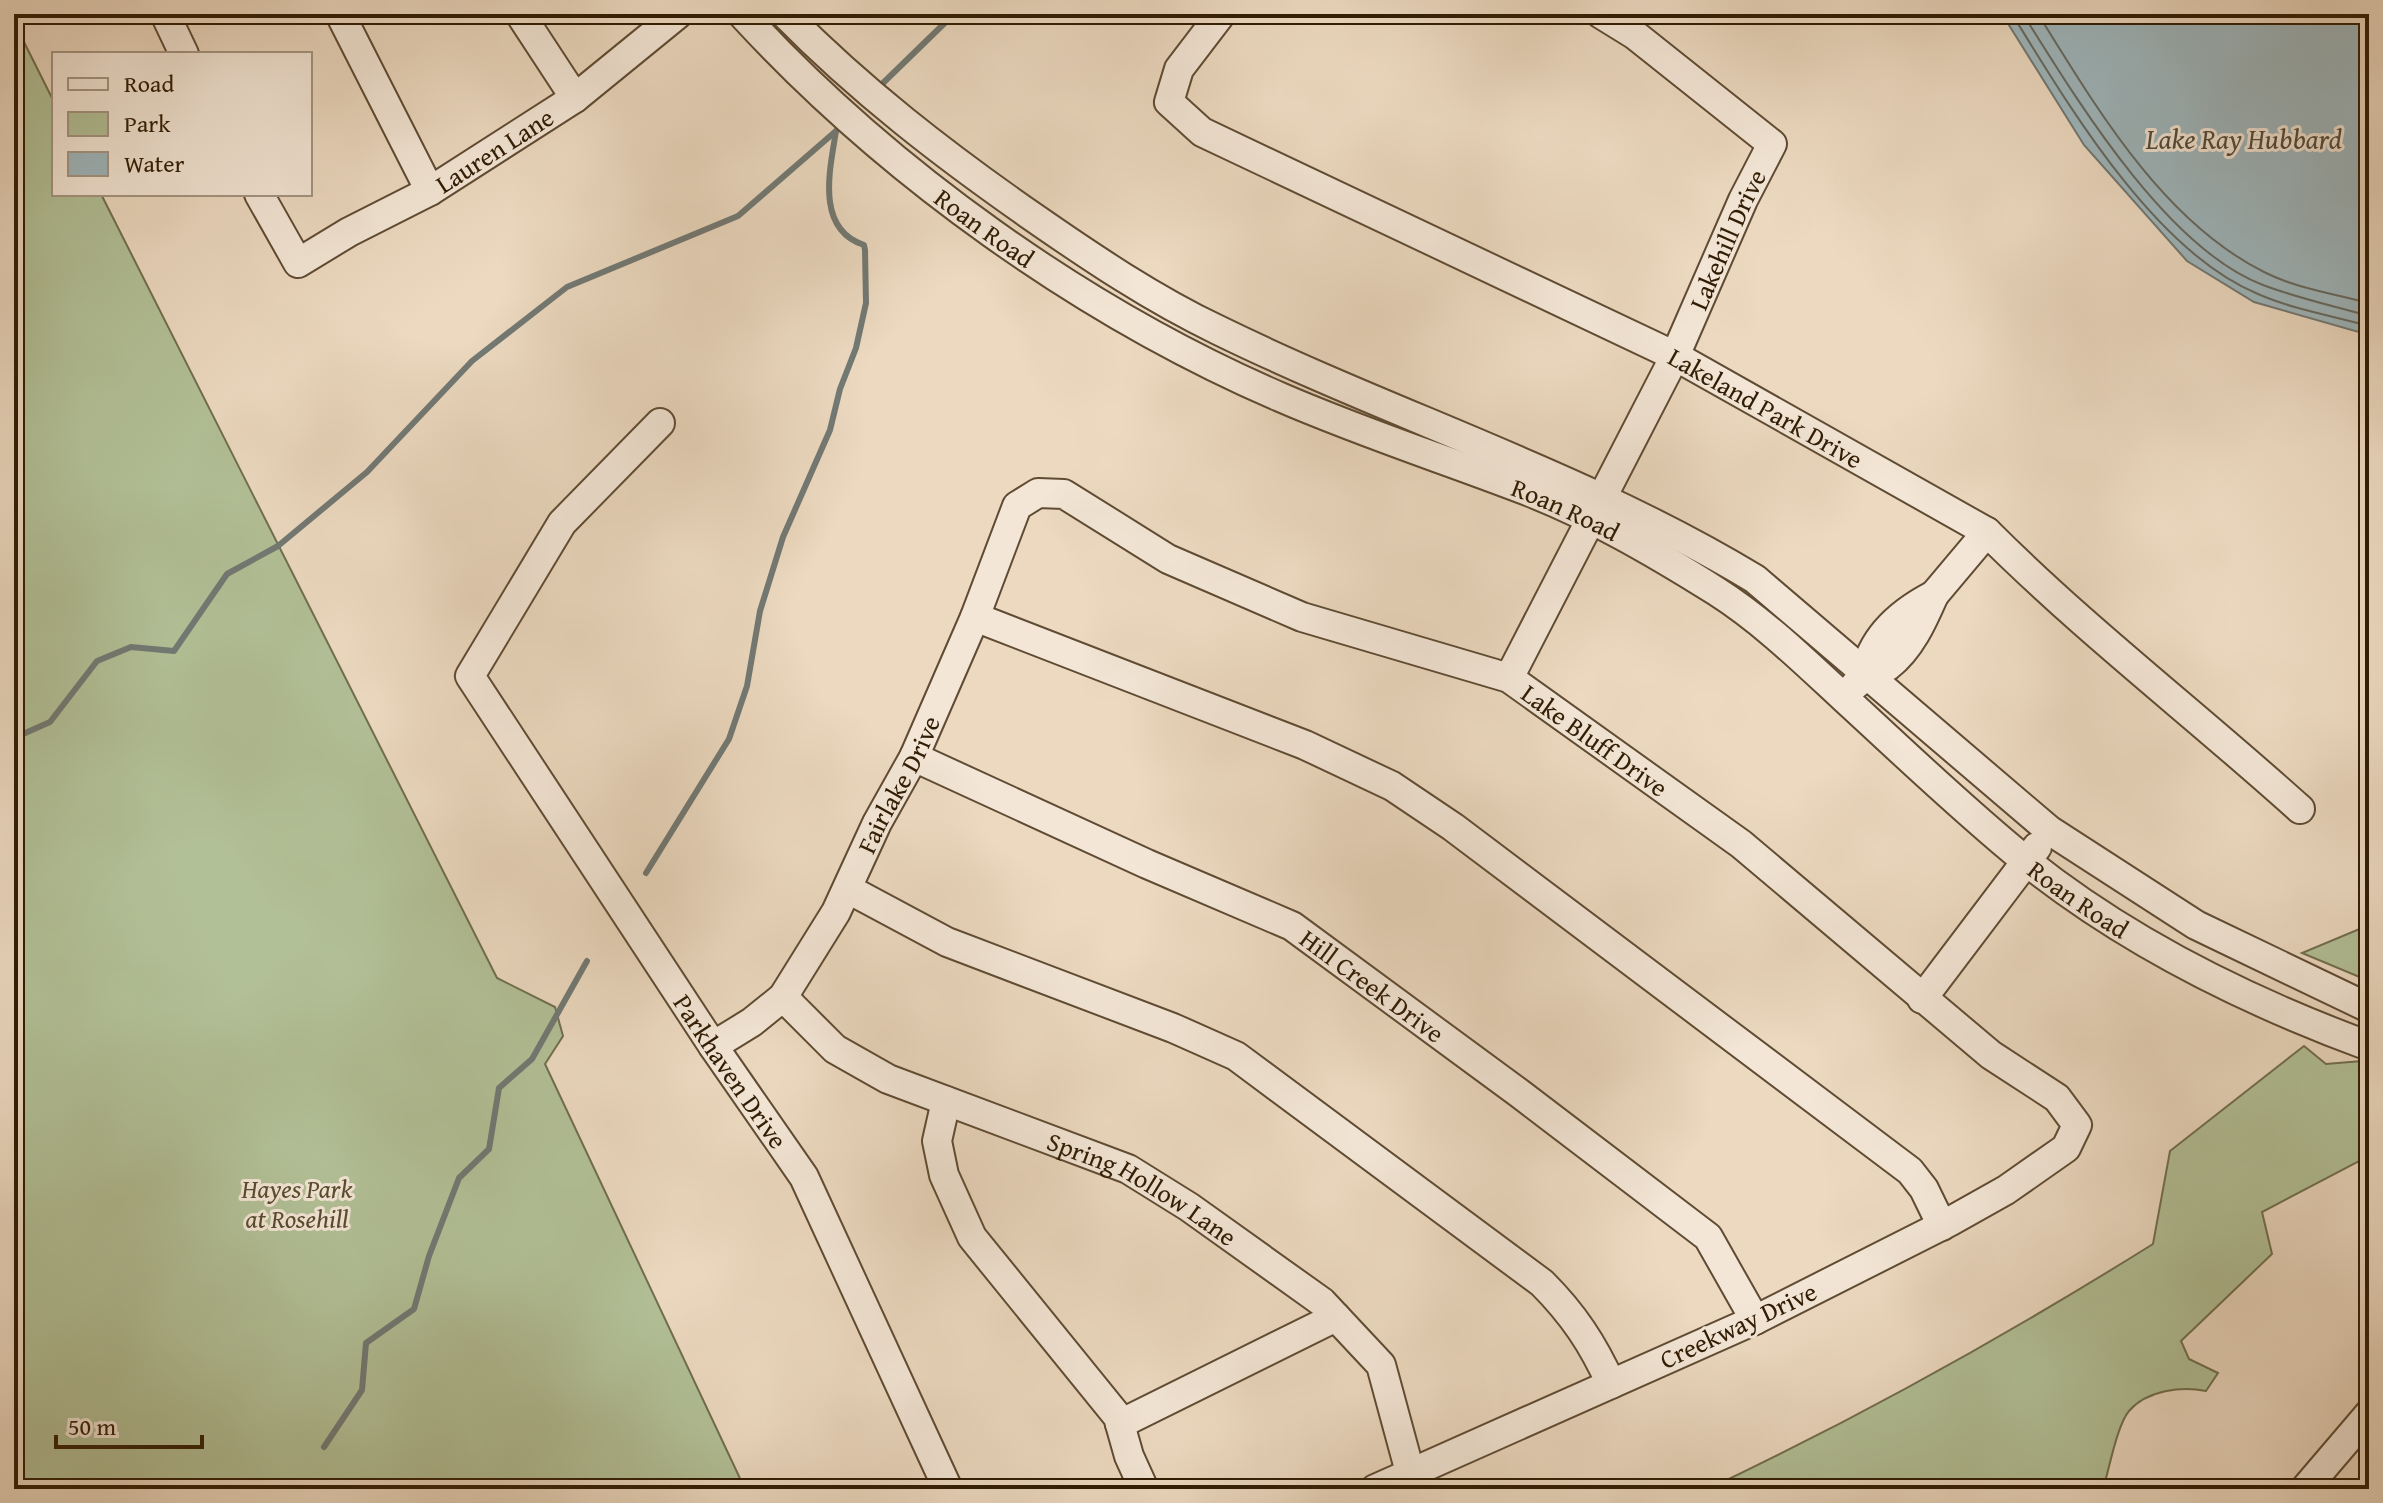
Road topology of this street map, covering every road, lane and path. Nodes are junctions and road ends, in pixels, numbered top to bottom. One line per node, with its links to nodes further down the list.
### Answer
1 (165, 14): 9 (street)
2 (340, 14): 11 (street)
3 (520, 14): 10 (street)
4 (678, 14): 10 (street, Lauren Lane)
5 (742, 14): 16 (street, Roan Road)
6 (785, 14): 16 (street, Roan Road)
7 (1221, 14): 13 (street, Lakeland Park Drive)
8 (1601, 14): 13 (street, Lakehill Drive)
9 (183, 52)
10 (575, 98): 11 (street, Lauren Lane)
11 (430, 191): 12 (street, Lauren Lane)
12 (260, 196)
13 (1675, 356): 16 (street, Lakehill Drive); 17 (street, Lakeland Park Drive)
14 (660, 423): 30 (street, Parkhaven Drive)
15 (1038, 493): 18 (street, Fairlake Drive); 20 (street, Lake Bluff Drive)
16 (1598, 510): 19 (street, Roan Road); 20 (street, Lakehill Drive); 21 (street, Roan Road)
17 (1987, 532): 19 (street); 23 (street, Lakeland Park Drive)
18 (975, 617): 22 (street, Fairlake Drive); 34 (street)
19 (1865, 674): 21 (street); 24 (street, Roan Road)
20 (1509, 678): 28 (street, Lake Bluff Drive)
21 (1844, 698): 25 (street, Roan Road)
22 (914, 757): 26 (street, Fairlake Drive); 36 (street, Hill Creek Drive)
23 (2300, 809)
24 (2049, 830): 25 (street); 29 (street, Roan Road)
25 (2026, 861): 28 (street); 31 (street, Roan Road)
26 (848, 889): 27 (street, Fairlake Drive); 37 (street)
27 (783, 997): 30 (street, Fairlake Drive); 32 (street, Spring Hollow Lane)
28 (1922, 999): 33 (street, Lake Bluff Drive)
29 (2369, 1008)
30 (713, 1046): 41 (street, Parkhaven Drive)
31 (2369, 1046)
32 (946, 1101): 35 (street, Spring Hollow Lane); 39 (street)
33 (2077, 1125): 34 (street, Creekway Drive)
34 (1942, 1226): 36 (street, Creekway Drive)
35 (1336, 1317): 39 (street); 40 (street, Spring Hollow Lane)
36 (1755, 1320): 37 (street, Creekway Drive)
37 (1611, 1384): 40 (street, Creekway Drive)
38 (2369, 1414): 44 (street)
39 (1120, 1424): 42 (street)
40 (1410, 1472): 43 (street, Creekway Drive)
41 (948, 1489)
42 (1144, 1489)
43 (1375, 1489)
44 (2305, 1489)

